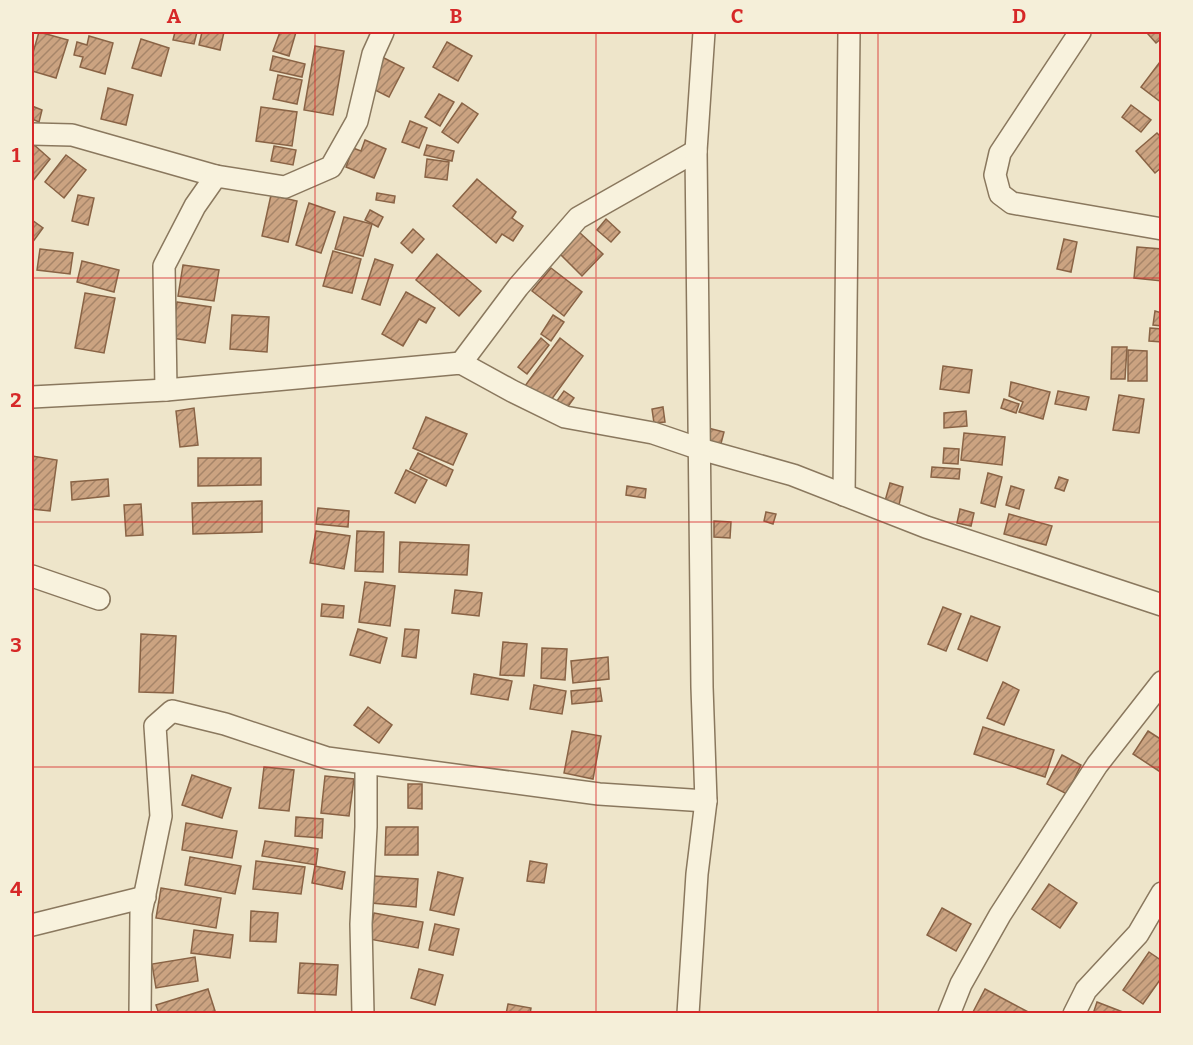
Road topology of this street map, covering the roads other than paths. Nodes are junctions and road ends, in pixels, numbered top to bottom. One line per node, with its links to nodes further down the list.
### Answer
1 (383, 32): 7 (street)
2 (704, 32): 6 (street)
3 (849, 32): 13 (street)
4 (1080, 32): 8 (street)
5 (32, 134): 7 (street)
6 (696, 151): 9 (street); 12 (street)
7 (216, 176): 10 (street)
8 (1161, 229)
9 (461, 363): 10 (street); 12 (street)
10 (166, 390): 11 (street)
11 (32, 397)
12 (700, 449): 13 (street); 19 (street)
13 (844, 495): 16 (street)
14 (32, 576): 15 (street)
15 (99, 598)
16 (1161, 605)
17 (1161, 682): 26 (street)
18 (366, 764): 19 (street); 21 (street); 24 (street)
19 (706, 801): 25 (street)
20 (1161, 893): 27 (street)
21 (145, 897): 22 (street); 23 (street)
22 (32, 925)
23 (141, 1014)
24 (363, 1014)
25 (688, 1014)
26 (949, 1014)
27 (1074, 1014)

